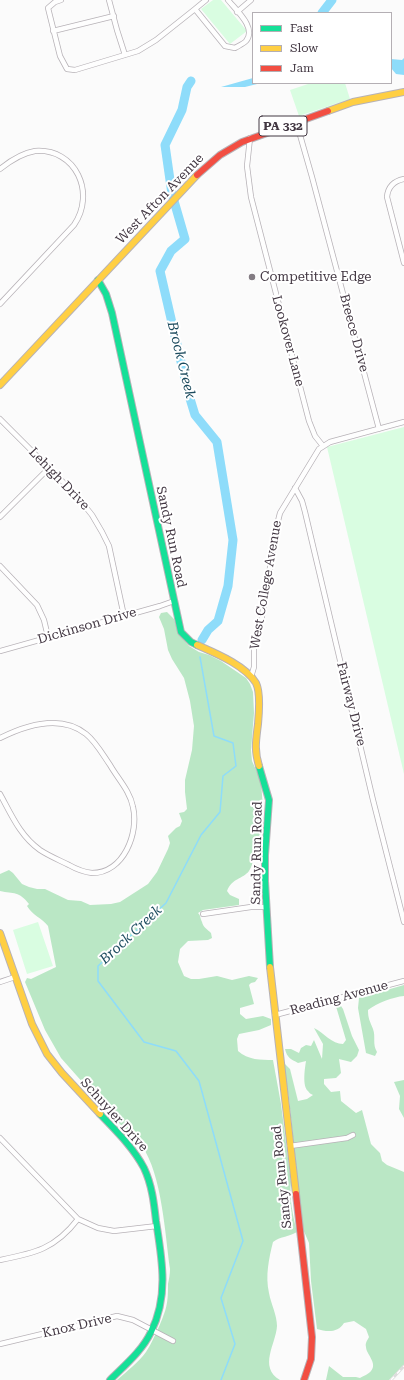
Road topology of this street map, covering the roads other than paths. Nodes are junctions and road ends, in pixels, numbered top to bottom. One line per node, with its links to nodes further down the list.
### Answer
1 (61, 0): 9 (street)
2 (109, 0): 8 (street)
3 (206, 0): 6 (street)
4 (228, 0): 7 (street)
5 (251, 0): 7 (street)
6 (195, 9): 7 (street); 10 (street)
7 (237, 12)
8 (114, 16): 9 (street); 10 (street)
9 (53, 32): 10 (street)
10 (125, 55)
11 (404, 92): 12 (street, West Afton Avenue / PA 332)
12 (296, 121): 13 (street, West Afton Avenue / PA 332); 22 (street, Breece Drive)
13 (250, 138): 17 (street, West Afton Avenue / PA 332); 23 (street, Lookover Lane)
14 (0, 169): 18 (street)
15 (404, 179): 16 (street)
16 (404, 263)
17 (98, 280): 19 (street, West Afton Avenue / PA 332); 28 (street, Sandy Run Road)
18 (0, 304)
19 (0, 385)
20 (0, 419): 24 (street, Lehigh Drive)
21 (404, 422): 22 (street)
22 (379, 429): 23 (street)
23 (322, 446): 25 (street, West College Avenue)
24 (49, 468): 26 (street); 29 (street, Lehigh Drive)
25 (295, 488): 32 (street, West College Avenue); 37 (street, Fairway Drive)
26 (0, 517)
27 (0, 566): 30 (street)
28 (174, 601): 29 (street, Dickinson Drive); 32 (street, Sandy Run Road)
29 (124, 616): 30 (street, Dickinson Drive)
30 (48, 637): 31 (street, Dickinson Drive)
31 (0, 651)
32 (251, 677): 35 (street, Sandy Run Road)
33 (0, 738): 34 (street)
34 (0, 794)
35 (267, 907): 36 (street); 42 (street, Sandy Run Road)
36 (203, 914)
37 (404, 922)
38 (0, 934): 39 (street, Schuyler Drive)
39 (15, 977): 41 (street); 47 (street, Schuyler Drive)
40 (404, 981): 42 (street, Reading Avenue)
41 (0, 982)
42 (275, 1016): 45 (street, Sandy Run Road)
43 (354, 1135): 45 (street)
44 (0, 1138): 46 (street)
45 (290, 1146): 53 (street, Sandy Run Road)
46 (78, 1218): 47 (street); 48 (street)
47 (157, 1226): 49 (street, Schuyler Drive)
48 (0, 1260)
49 (152, 1330): 50 (street, Knox Drive); 51 (street, Knox Drive); 52 (street, Schuyler Drive)
50 (173, 1341)
51 (0, 1344)
52 (110, 1380)
53 (304, 1380)

